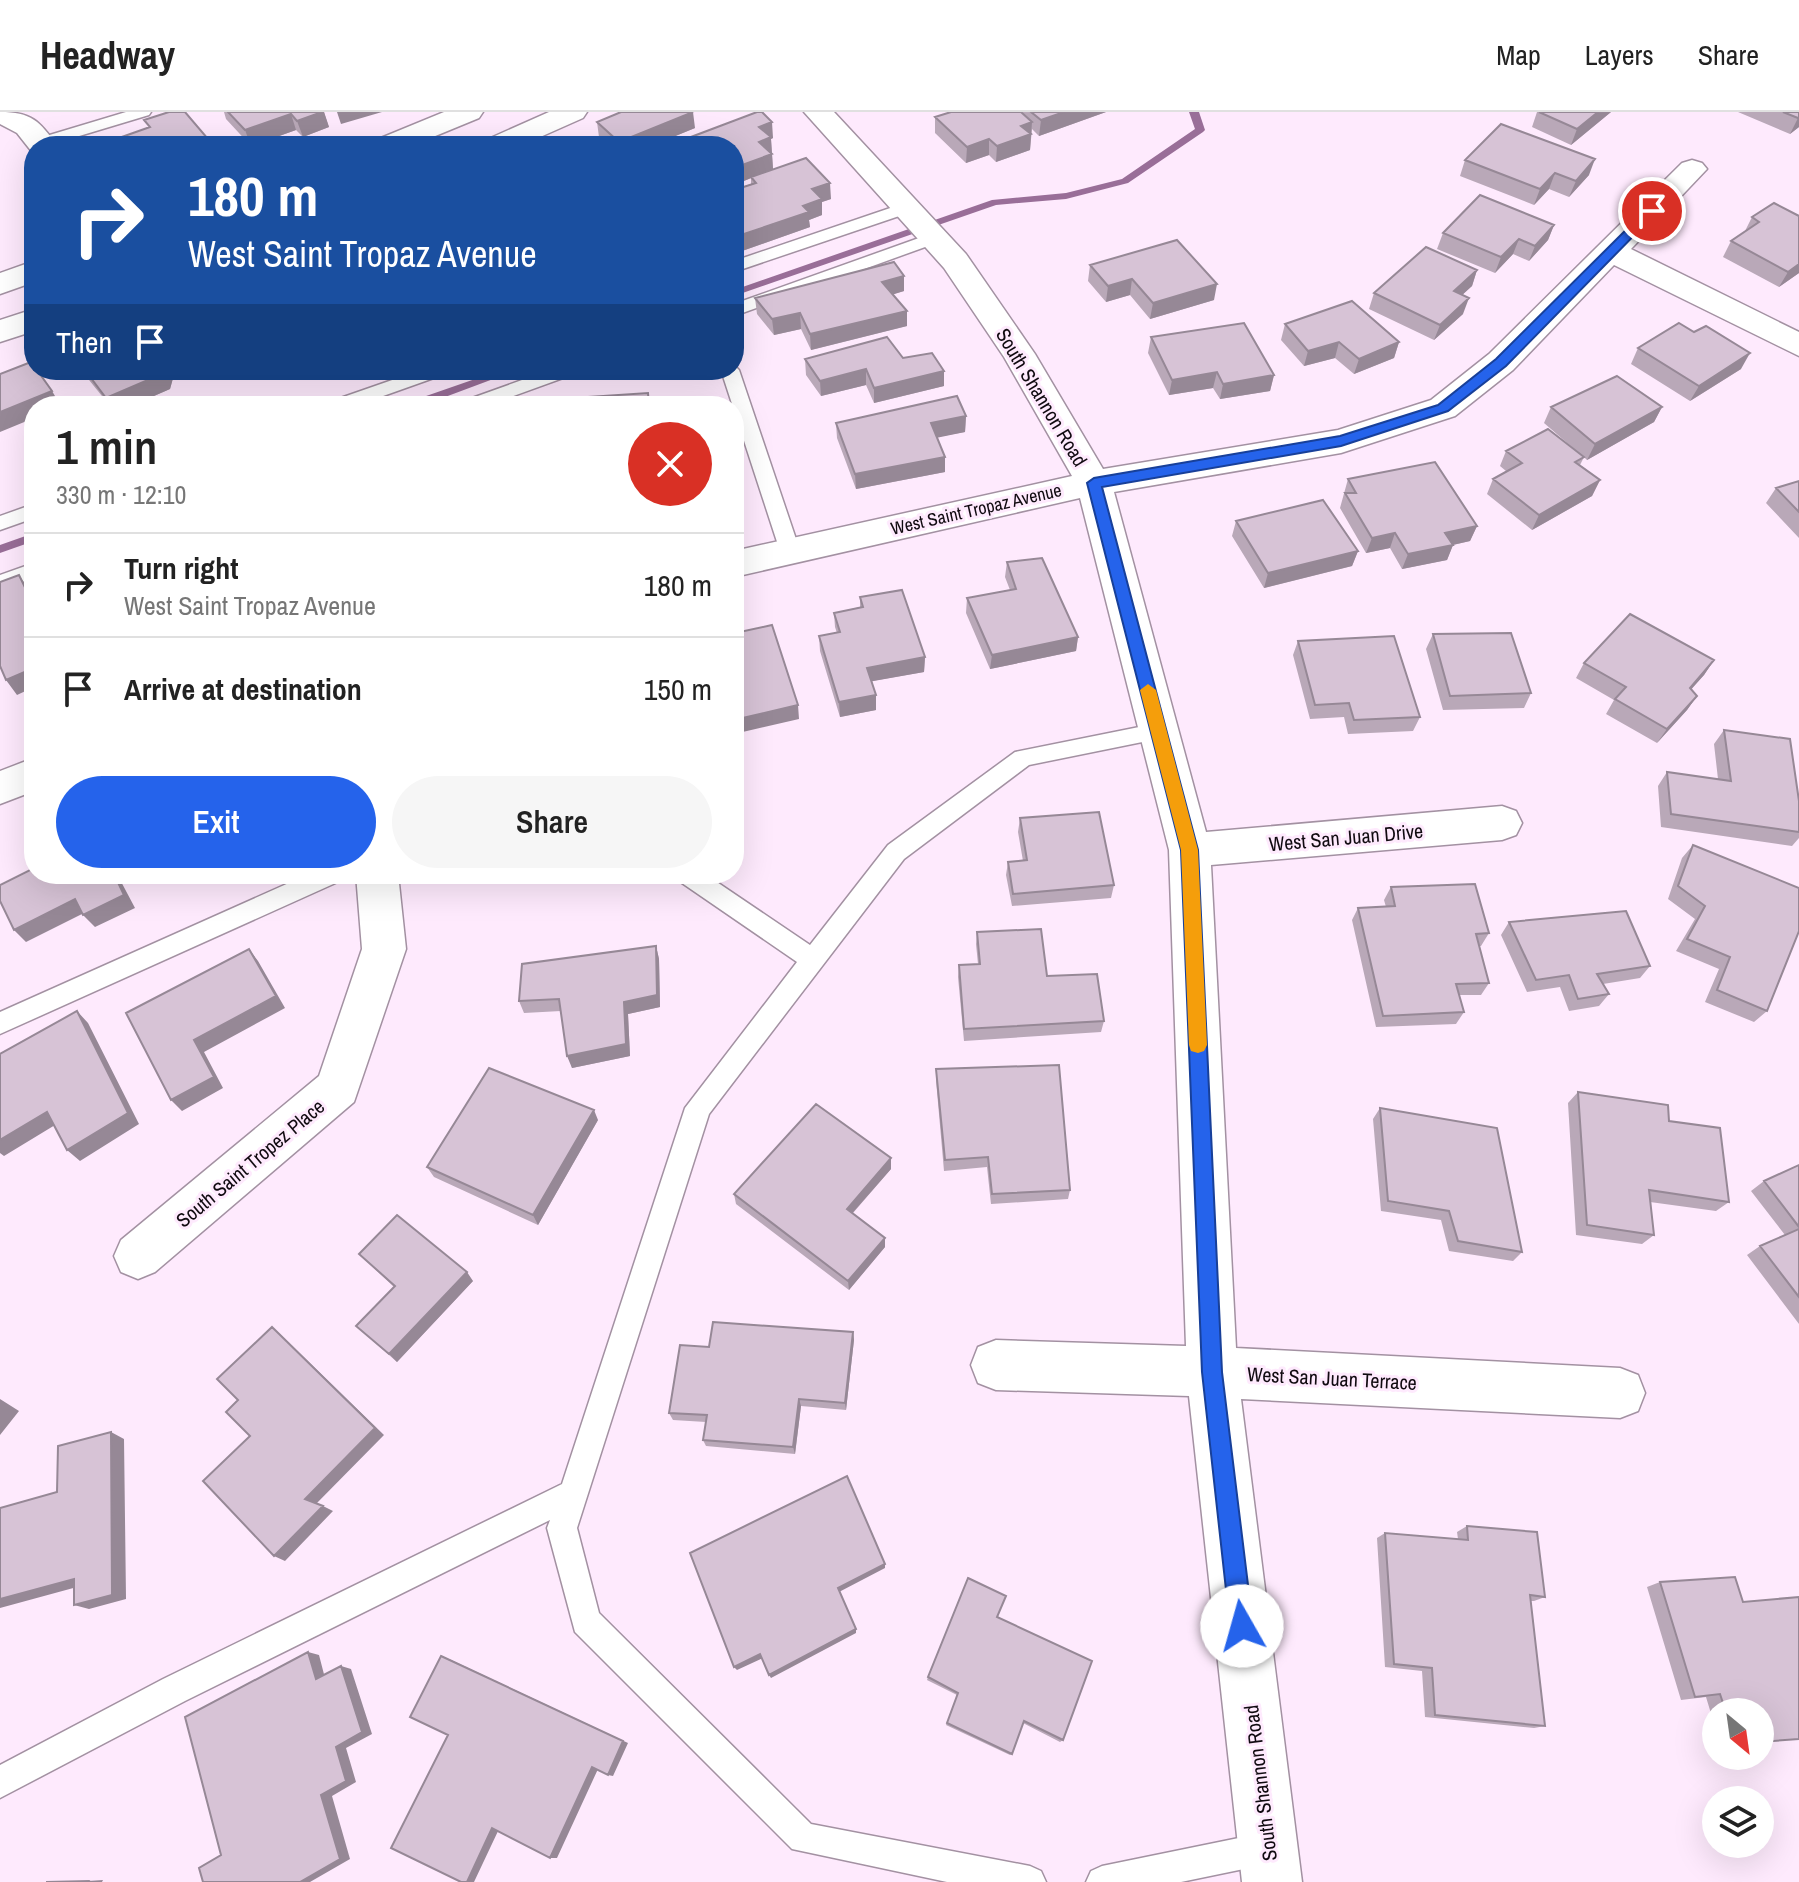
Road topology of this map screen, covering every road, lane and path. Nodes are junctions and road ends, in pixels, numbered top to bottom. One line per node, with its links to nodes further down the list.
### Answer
1 (143, 112): 7 (lane)
2 (469, 112): 8 (street)
3 (573, 112): 9 (street)
4 (818, 112): 11 (street, South Shannon Road)
5 (0, 113): 6 (street)
6 (34, 136)
7 (66, 136)
8 (410, 136)
9 (523, 136)
10 (1692, 169): 12 (street, West Saint Tropaz Avenue)
11 (919, 223): 13 (lane); 16 (lane); 25 (street, South Shannon Road)
12 (1612, 252): 19 (street); 25 (street, West Saint Tropaz Avenue)
13 (744, 265)
14 (24, 275): 15 (street)
15 (0, 284)
16 (744, 305)
17 (24, 323): 18 (street)
18 (0, 332)
19 (1799, 345)
20 (410, 380): 22 (lane)
21 (540, 380): 23 (lane)
22 (365, 396)
23 (496, 396)
24 (744, 412): 28 (lane)
25 (1094, 483): 28 (street, West Saint Tropaz Avenue); 32 (street, South Shannon Road)
26 (24, 515): 27 (lane)
27 (0, 523)
28 (790, 551): 29 (street, West Saint Tropaz Avenue)
29 (744, 562)
30 (24, 574): 31 (lane)
31 (0, 583)
32 (1159, 731): 36 (street, South Shannon Road); 40 (lane)
33 (24, 778): 34 (street)
34 (0, 788)
35 (1502, 823): 36 (street, West San Juan Drive)
36 (1190, 850): 44 (street, South Shannon Road)
37 (310, 884): 41 (lane)
38 (378, 884): 42 (street, South Saint Tropez Place)
39 (702, 884): 40 (lane)
40 (813, 960): 46 (lane)
41 (0, 1023)
42 (138, 1256)
43 (996, 1365): 44 (street, West San Juan Terrace)
44 (1212, 1372): 45 (street, West San Juan Terrace); 48 (street, South Shannon Road)
45 (1620, 1393)
46 (572, 1494): 47 (lane); 49 (lane)
47 (0, 1782)
48 (1270, 1865): 50 (lane)
49 (1030, 1882)
50 (1102, 1882)

